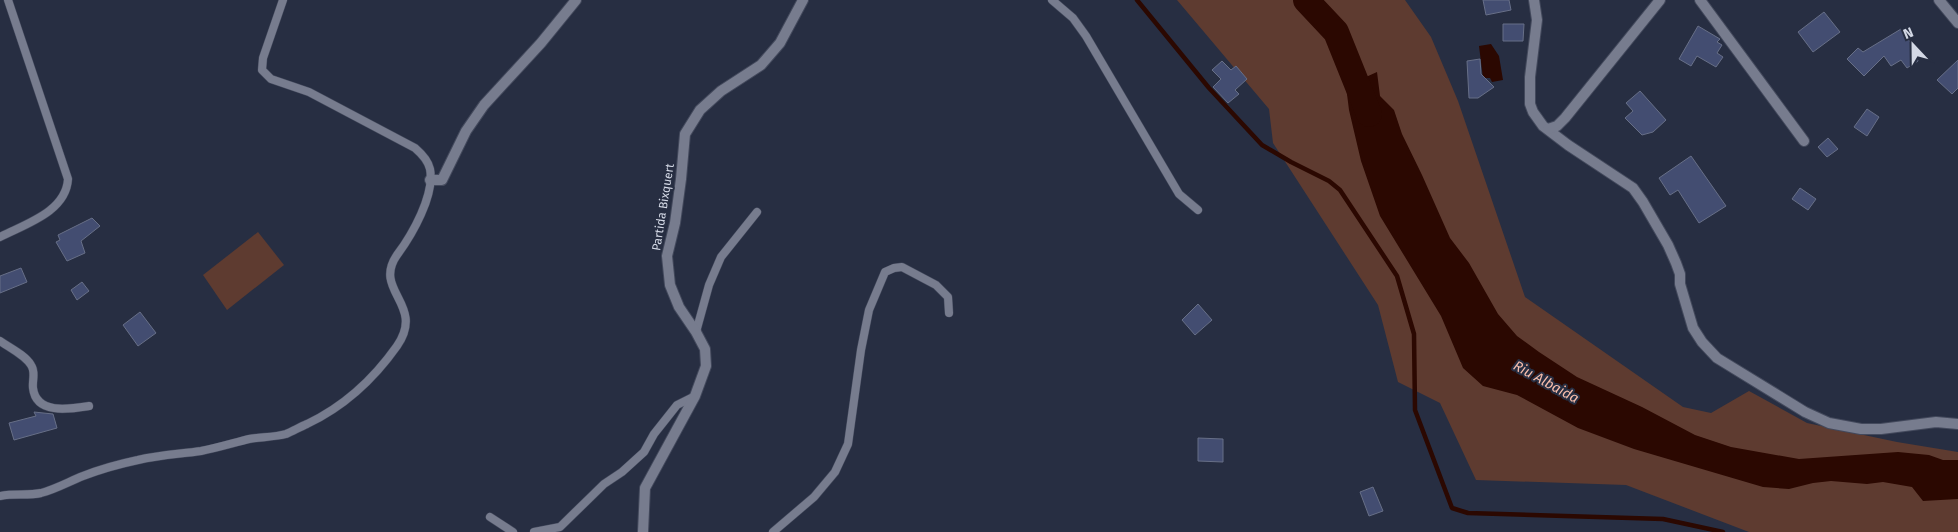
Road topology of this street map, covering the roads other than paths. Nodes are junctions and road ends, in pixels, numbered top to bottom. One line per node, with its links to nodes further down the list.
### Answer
1 (8, 0): 16 (lane)
2 (283, 0): 13 (lane)
3 (576, 0): 13 (street)
4 (803, 0): 18 (street, Partida Bixquert)
5 (1052, 0): 14 (lane)
6 (1534, 0): 11 (street)
7 (1660, 0): 11 (street)
8 (1700, 0): 12 (street)
9 (1939, 0): 10 (street)
10 (1958, 23)
11 (1548, 129): 22 (street)
12 (1804, 141)
13 (430, 180): 23 (lane)
14 (1198, 210)
15 (757, 212): 18 (lane)
16 (0, 237)
17 (949, 313): 28 (lane)
18 (696, 332): 20 (street, Partida Bixquert)
19 (0, 341): 21 (lane)
20 (695, 396): 26 (lane); 27 (street, Partida Bixquert)
21 (89, 406)
22 (1958, 424)
23 (0, 496)
24 (490, 517): 25 (lane)
25 (513, 532)
26 (534, 532)
27 (644, 532)
28 (773, 532)

